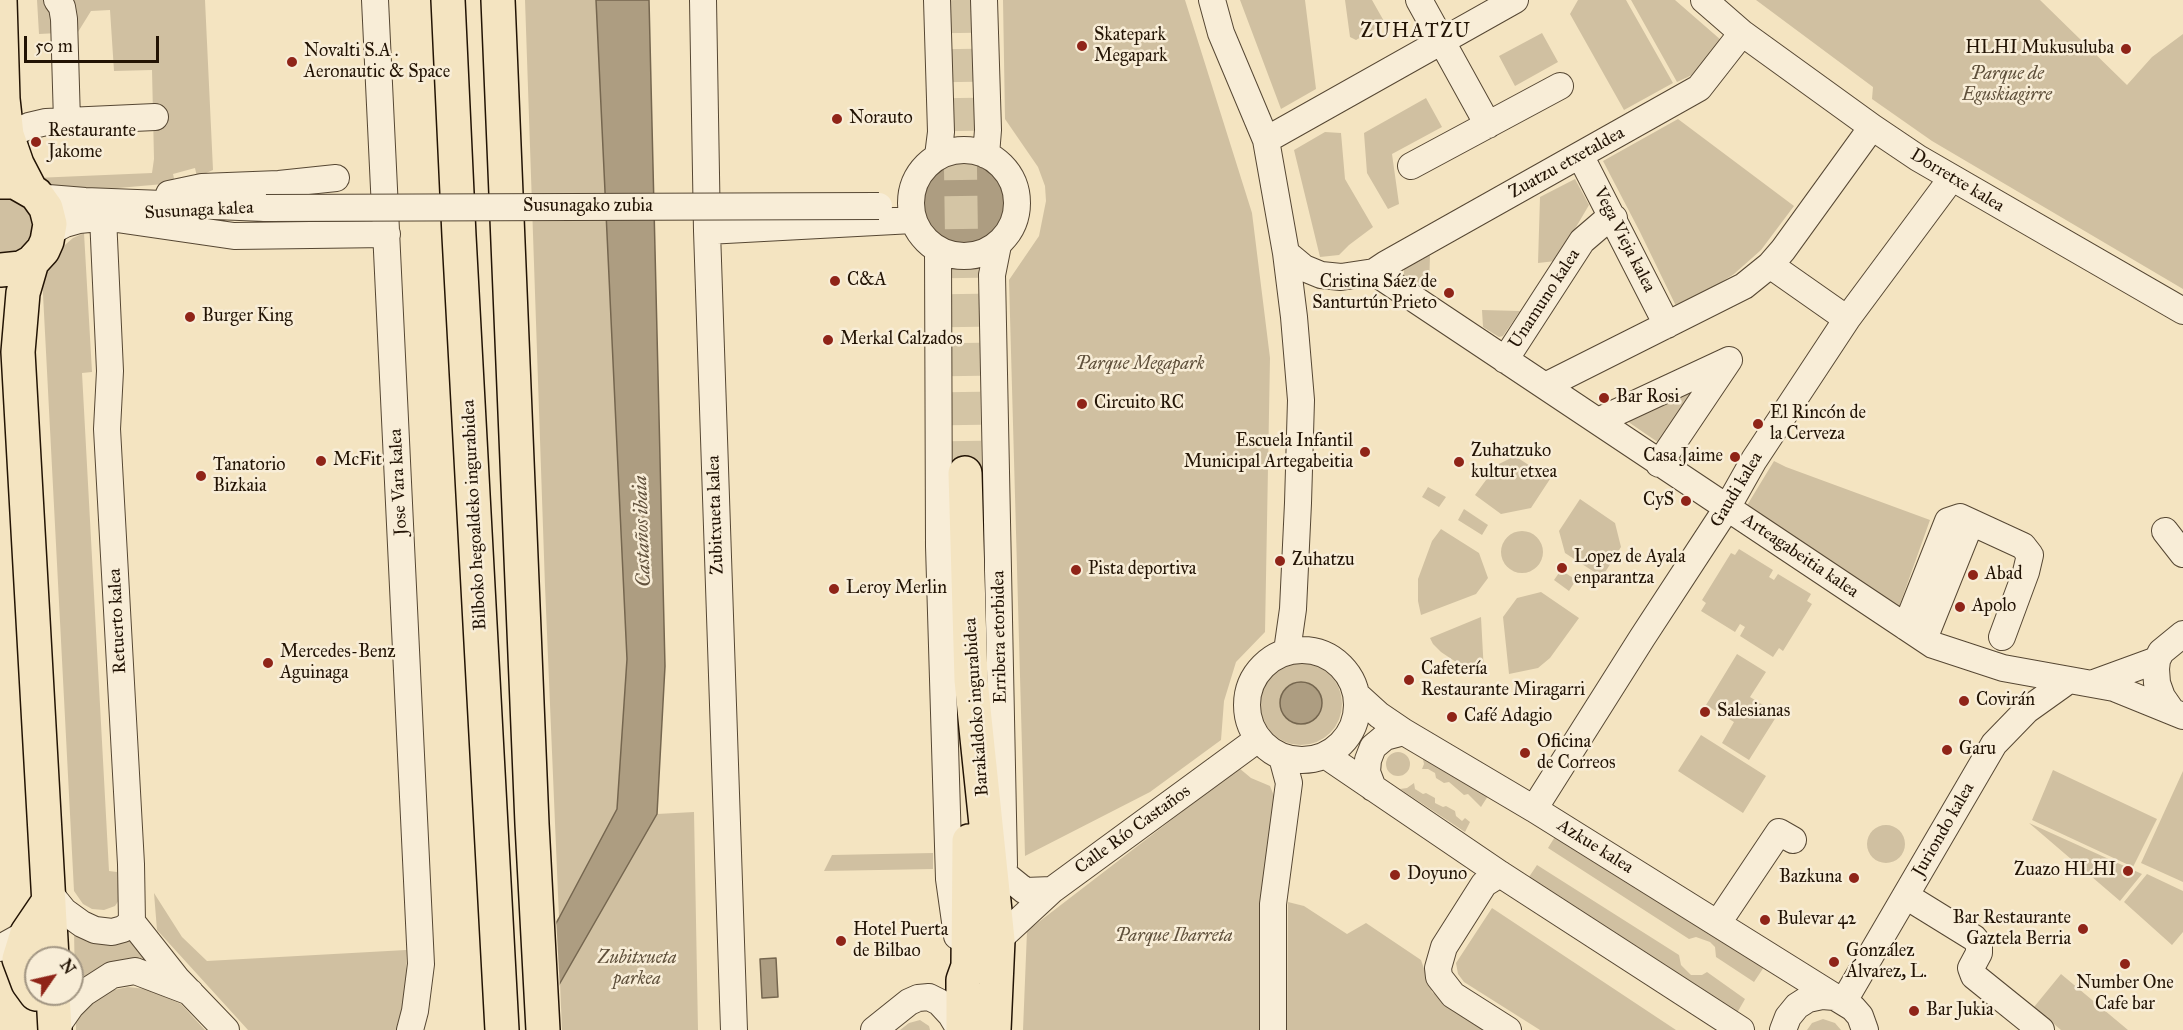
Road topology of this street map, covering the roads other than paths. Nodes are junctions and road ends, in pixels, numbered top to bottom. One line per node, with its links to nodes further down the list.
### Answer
1 (0, 0): 17 (main road)
2 (57, 0): 18 (street)
3 (375, 0): 36 (street, Jose Vara kalea)
4 (448, 0): 95 (main road, Bilboko hegoaldeko ingurabidea)
5 (498, 0): 96 (main road)
6 (703, 0): 34 (street, Zubitxueta kalea)
7 (937, 0): 24 (street)
8 (984, 0): 22 (street)
9 (1419, 0): 14 (street)
10 (1515, 0): 14 (street)
11 (1704, 0): 13 (street, Dorretxe kalea)
12 (1214, 2): 21 (street)
13 (1742, 33): 20 (street, Dorretxe kalea); 23 (street, Zuatzu etxetaldea)
14 (1442, 41): 19 (street); 21 (street)
15 (1560, 86): 19 (street)
16 (155, 117): 18 (street)
17 (4, 118): 18 (street); 28 (main road)
18 (67, 121)
19 (1488, 125): 25 (street)
20 (1872, 128): 27 (street, Dorretxe kalea); 41 (street)
21 (1266, 140): 39 (street)
22 (986, 155): 24 (street); 37 (street)
23 (1580, 155): 33 (street, Vega Vieja kalea); 43 (street, Zuatzu etxetaldea)
24 (938, 156): 31 (street)
25 (1411, 166)
26 (336, 178): 29 (street, Susunaga kalea)
27 (1951, 178): 46 (street, Dorretxe kalea); 48 (street, Gaudi kalea)
28 (22, 188): 29 (street, Susunaga kalea); 35 (main road)
29 (128, 202): 30 (street, Susunaga kalea)
30 (266, 208): 31 (street, Susunagako zubia, bridge); 32 (street, Susunaga kalea)
31 (912, 211): 34 (street); 38 (street)
32 (104, 217): 35 (street, Susunaga kalea); 36 (street, Susunaga kalea); 81 (street, Retuerto kalea)
33 (1614, 218): 49 (street, Vega Vieja kalea); 51 (street, Unamuno kalea)
34 (706, 231): 97 (street, Zubitxueta kalea)
35 (48, 233): 40 (main road)
36 (387, 234): 94 (street, Jose Vara kalea)
37 (998, 245): 38 (street); 76 (street, Erribera etorbidea)
38 (938, 250): 88 (street, Erribera etorbidea)
39 (1286, 253): 44 (street); 47 (street)
40 (32, 262): 42 (main road); 50 (main road)
41 (1770, 265): 48 (street); 49 (street)
42 (0, 270)
43 (1374, 272): 44 (street); 51 (street, Arteagabeitia kalea)
44 (1321, 275): 47 (street)
45 (0, 303): 50 (main road)
46 (2183, 311)
47 (1294, 317): 62 (street)
48 (1847, 319): 56 (street, Gaudi kalea)
49 (1667, 325): 52 (street)
50 (18, 352): 79 (main road)
51 (1505, 360): 52 (street, Arteagabeitia kalea)
52 (1545, 386): 53 (street, Arteagabeitia kalea)
53 (1598, 421): 54 (street, Arteagabeitia kalea); 54 (street)
54 (1659, 464): 56 (street, Arteagabeitia kalea)
55 (965, 473): 64 (main road, Barakaldoko ingurabidea)
56 (1727, 508): 59 (street, Arteagabeitia kalea); 74 (street, Gaudi kalea)
57 (2164, 531): 58 (street)
58 (2183, 554)
59 (1915, 633): 61 (street); 65 (street, Arteagabeitia kalea)
60 (2183, 634): 63 (street)
61 (2002, 637)
62 (1287, 651): 67 (street); 70 (street)
63 (2157, 660): 66 (street, Arteagabeitia kalea); 68 (street, Arteagabeitia kalea)
64 (971, 680): 84 (main road, Barakaldoko ingurabidea); 88 (main road, Erribera etorbidea)
65 (2069, 680): 66 (street, Arteagabeitia kalea); 80 (street, Juriondo kalea)
66 (2094, 683): 68 (street, Arteagabeitia kalea)
67 (1357, 695): 69 (street, Azkue kalea); 71 (street)
68 (2177, 713)
69 (1404, 732): 73 (street); 74 (street, Azkue kalea)
70 (1258, 738): 72 (street); 78 (street, Calle Río Castaños)
71 (1325, 755): 72 (street); 73 (street)
72 (1282, 757): 101 (street)
73 (1373, 788): 77 (street)
74 (1534, 809): 82 (street, Azkue kalea)
75 (1793, 840): 82 (street)
76 (1004, 874): 78 (street); 84 (street, Erribera etorbidea)
77 (1500, 874): 102 (street); 103 (street)
78 (1052, 890): 84 (street, Calle Río Castaños)
79 (48, 896): 81 (street); 83 (main road); 85 (main road)
80 (1906, 896): 92 (street, Juriondo kalea); 106 (street)
81 (132, 922): 90 (street)
82 (1718, 923): 92 (street, Azkue kalea)
83 (14, 940): 87 (main road)
84 (998, 940): 100 (main road, Erribera etorbidea)
85 (51, 946)
86 (0, 966): 89 (street)
87 (24, 968)
88 (963, 980): 99 (main road, Erribera etorbidea)
89 (24, 987)
90 (190, 992): 91 (street); 93 (street)
91 (84, 993)
92 (1851, 1011): 104 (street); 105 (street, Azkue kalea)
93 (226, 1030)
94 (410, 1030)
95 (502, 1030)
96 (543, 1030)
97 (734, 1030)
98 (874, 1030): 99 (street)
99 (961, 1030)
100 (994, 1030)
101 (1273, 1030)
102 (1508, 1030)
103 (1741, 1030)
104 (1783, 1030)
105 (1884, 1030)
106 (2041, 1030)

